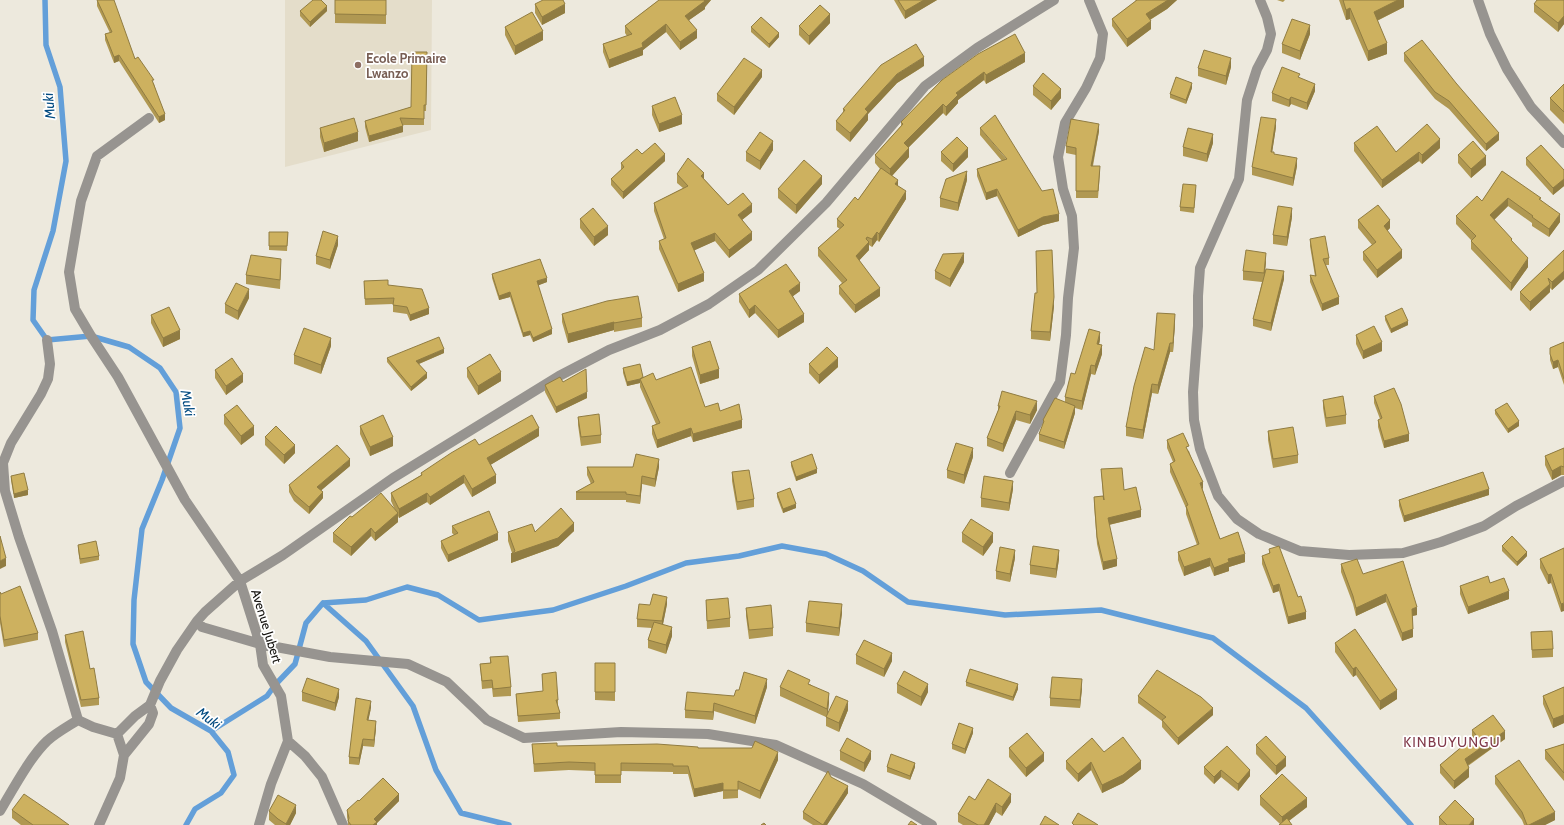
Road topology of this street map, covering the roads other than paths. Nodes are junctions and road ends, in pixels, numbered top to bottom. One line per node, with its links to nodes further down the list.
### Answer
1 (1054, 0): 10 (street)
2 (1089, 0): 8 (street)
3 (1260, 0): 9 (street)
4 (1478, 0): 6 (street)
5 (149, 118): 10 (street, Avenue Jubert)
6 (1564, 143)
7 (46, 340): 14 (street)
8 (1010, 473)
9 (1564, 481)
10 (240, 581): 11 (street); 12 (street, Avenue Jubert)
11 (197, 621): 12 (street); 13 (street)
12 (260, 644): 16 (street, Avenue Jubert); 22 (street)
13 (150, 705): 15 (street); 17 (street)
14 (78, 720): 15 (street); 18 (street)
15 (117, 734): 17 (street)
16 (288, 741): 20 (street); 21 (street)
17 (124, 755): 19 (street)
18 (0, 811)
19 (99, 825)
20 (259, 825)
21 (343, 825)
22 (932, 825)

